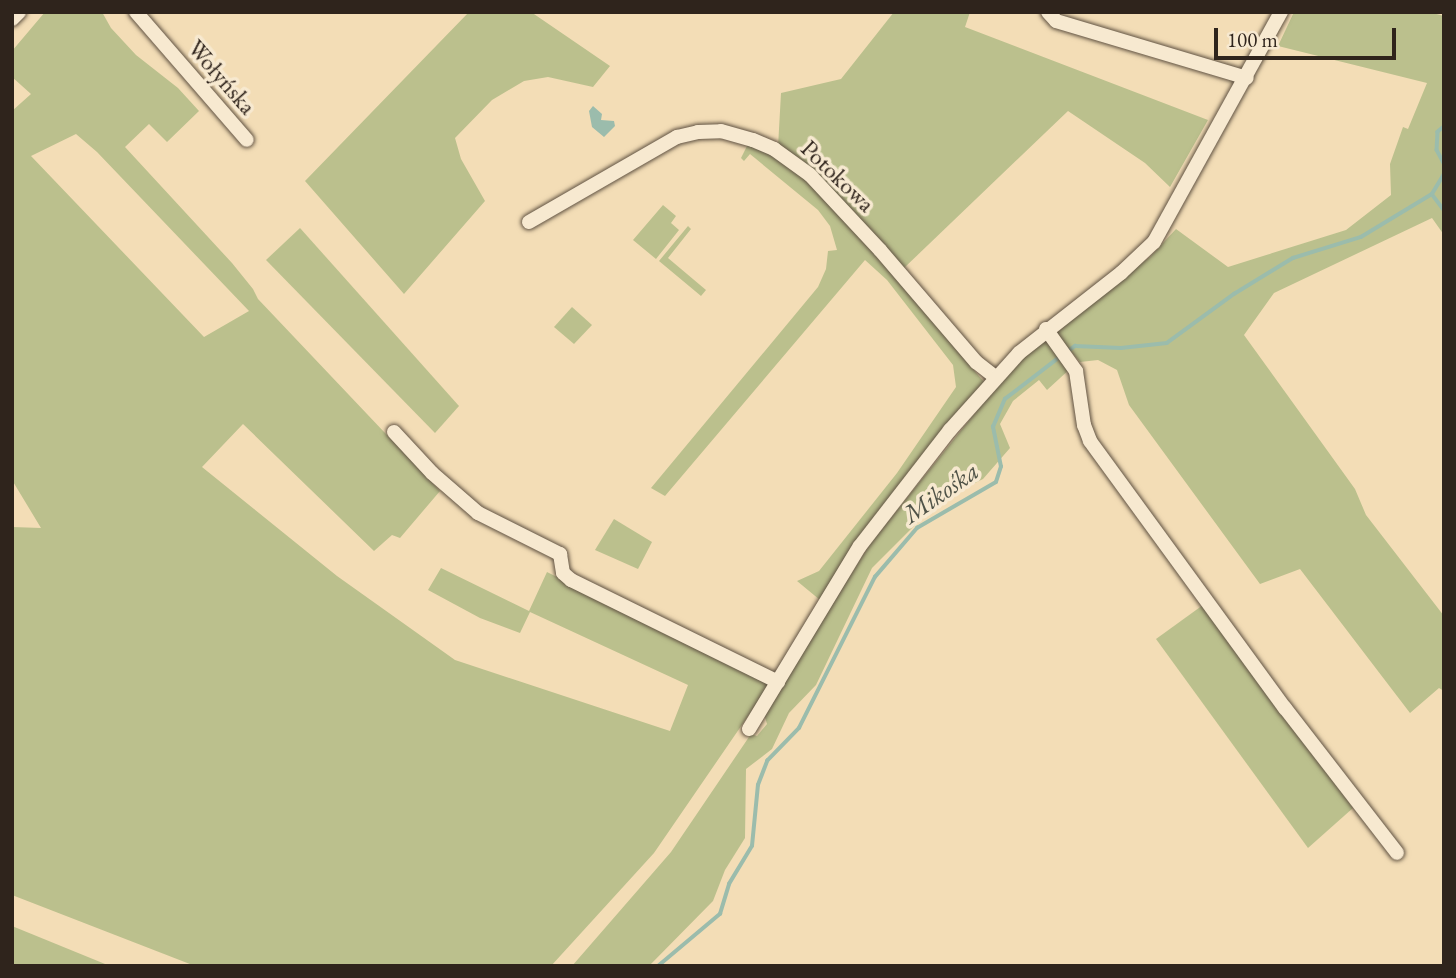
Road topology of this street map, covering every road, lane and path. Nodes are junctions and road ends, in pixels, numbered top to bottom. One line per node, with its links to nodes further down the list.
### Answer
1 (19, 12): 5 (street)
2 (136, 12): 7 (street, Wołyńska)
3 (1048, 12): 6 (street)
4 (1281, 12): 6 (street)
5 (12, 19)
6 (1247, 78): 9 (street)
7 (247, 140)
8 (529, 222): 10 (street, Potokowa)
9 (1046, 329): 10 (street); 14 (street)
10 (995, 377): 12 (street)
11 (394, 432): 12 (street)
12 (778, 682): 13 (street)
13 (749, 729)
14 (1397, 853)

